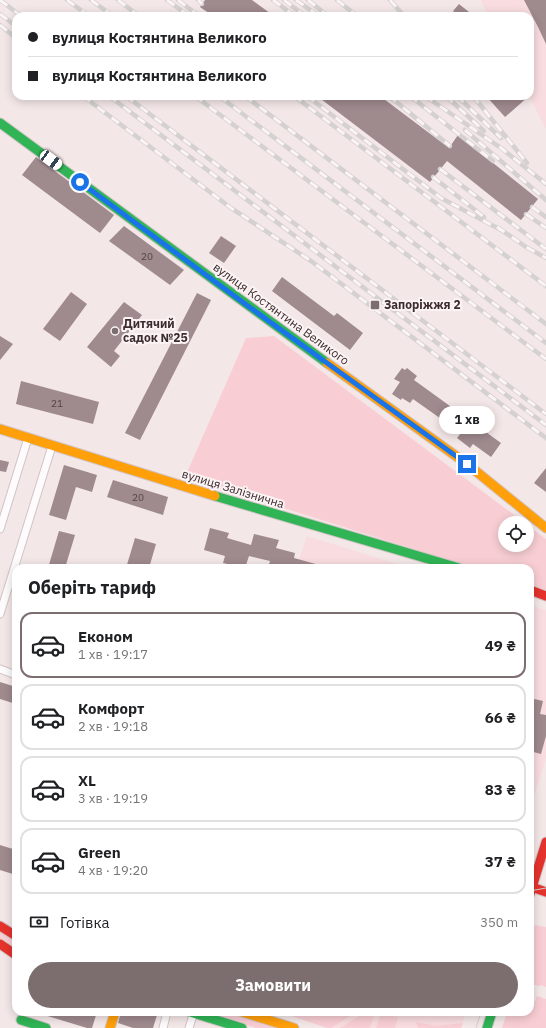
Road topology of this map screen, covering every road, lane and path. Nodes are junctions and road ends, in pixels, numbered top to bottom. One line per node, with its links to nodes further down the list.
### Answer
1 (0, 123): 5 (street, вулиця Костянтина Великого)
2 (0, 429): 3 (street, вулиця Залізнична)
3 (28, 438): 4 (street, вулиця Залізнична); 6 (street)
4 (52, 446): 7 (street); 8 (street, вулиця Залізнична)
5 (546, 528)
6 (0, 529)
7 (15, 564)
8 (445, 564)
9 (12, 575): 12 (street)
10 (534, 592): 11 (street)
11 (546, 596)
12 (0, 614)
13 (0, 670): 14 (street)
14 (12, 673)
15 (546, 842): 16 (street)
16 (541, 876): 17 (street)
17 (534, 886)
18 (534, 891): 19 (street)
19 (546, 892)
20 (0, 926): 21 (street)
21 (12, 934)
22 (0, 944): 23 (street)
23 (12, 952)
24 (113, 1016): 32 (street)
25 (166, 1016): 33 (street)
26 (191, 1016): 34 (street)
27 (204, 1016): 35 (street)
28 (255, 1016): 36 (street)
29 (491, 1016): 37 (street)
30 (21, 1020): 31 (street)
31 (46, 1028)
32 (110, 1028)
33 (163, 1028)
34 (189, 1028)
35 (242, 1028)
36 (294, 1028)
37 (487, 1028)

